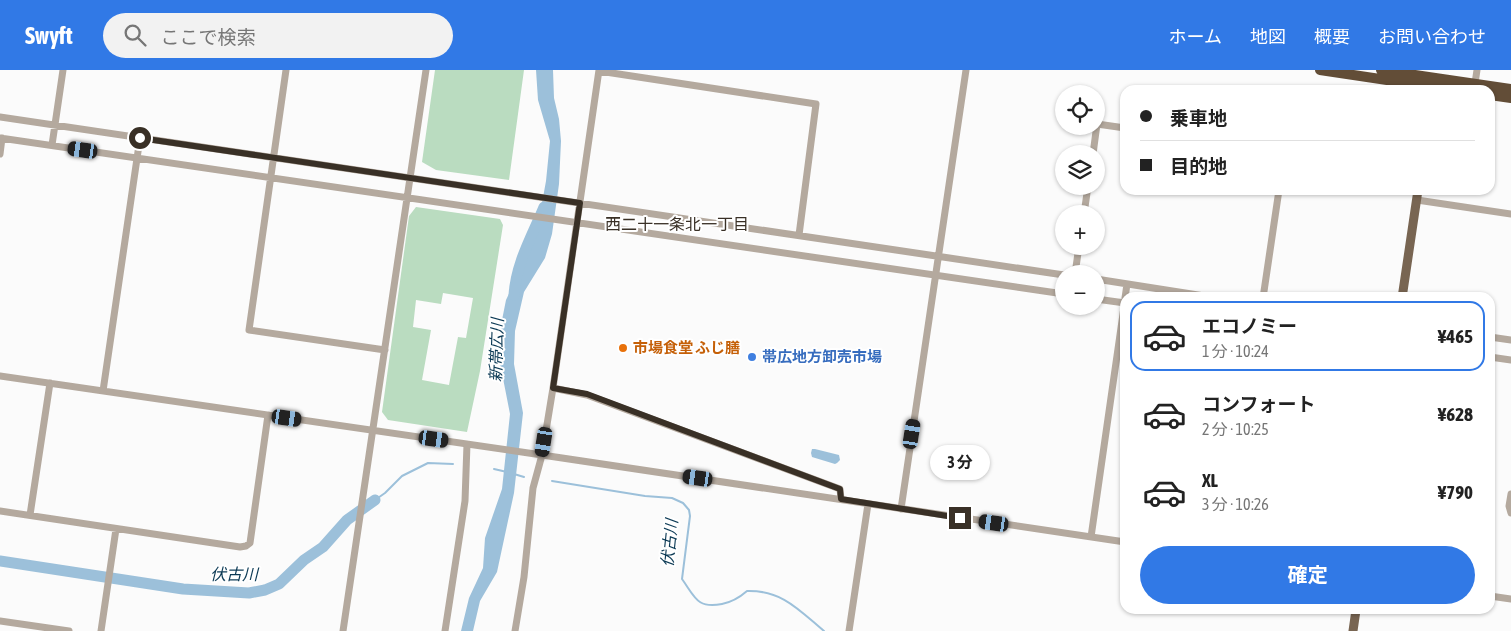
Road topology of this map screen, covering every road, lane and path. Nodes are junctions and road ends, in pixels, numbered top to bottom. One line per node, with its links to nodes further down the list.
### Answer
1 (63, 70): 17 (street)
2 (286, 70): 25 (street)
3 (426, 70): 27 (street)
4 (966, 70): 36 (street)
5 (1320, 70): 9 (highway)
6 (1381, 70): 9 (highway)
7 (1477, 70): 11 (street)
8 (599, 71): 32 (street); 35 (street)
9 (1434, 79): 10 (highway)
10 (1465, 85)
11 (1475, 85)
12 (1495, 88): 13 (highway)
13 (1511, 89)
14 (1495, 96): 15 (highway)
15 (1511, 98)
16 (0, 117): 17 (street)
17 (55, 125): 20 (street); 21 (street)
18 (1120, 127): 22 (street)
19 (1, 138): 21 (street); 23 (street)
20 (140, 138): 24 (street); 25 (street)
21 (52, 145): 24 (street)
22 (1094, 145)
23 (0, 154)
24 (137, 158): 26 (street); 57 (street)
25 (273, 158): 26 (street); 27 (street)
26 (270, 177): 30 (street); 51 (street)
27 (410, 177): 30 (street); 32 (street)
28 (1278, 195): 43 (street)
29 (1418, 195): 31 (main road)
30 (407, 197): 34 (street); 51 (street)
31 (1417, 200): 33 (street); 44 (main road)
32 (580, 203): 34 (street); 35 (street)
33 (1511, 214)
34 (578, 223): 38 (street); 56 (street)
35 (799, 235): 36 (street)
36 (939, 256): 37 (street); 38 (street)
37 (1055, 274)
38 (936, 276): 45 (street); 65 (street)
39 (1105, 281): 40 (street)
40 (1127, 284): 41 (street); 42 (street)
41 (1126, 292)
42 (1178, 292)
43 (1265, 292)
44 (1403, 292)
45 (1055, 293)
46 (1105, 300): 47 (street)
47 (1120, 301)
48 (1120, 336): 70 (street)
49 (1495, 338): 50 (street)
50 (1511, 340)
51 (385, 350): 59 (street)
52 (1495, 358): 53 (street)
53 (1511, 360)
54 (0, 376): 55 (street)
55 (50, 383): 57 (street); 68 (street)
56 (553, 388): 61 (street); 63 (street)
57 (102, 391): 58 (street)
58 (268, 415): 59 (street); 69 (street)
59 (373, 430): 60 (street); 78 (street)
60 (467, 444): 61 (street); 79 (street)
61 (542, 455): 63 (street); 80 (street)
62 (1511, 494): 67 (street)
63 (841, 499): 64 (street)
64 (868, 504): 65 (street); 81 (street)
65 (901, 509): 70 (street)
66 (0, 511): 68 (street)
67 (1511, 513)
68 (30, 515): 69 (street)
69 (116, 529): 77 (street)
70 (1091, 537): 71 (street)
71 (1120, 541)
72 (1495, 597): 73 (street)
73 (1511, 599)
74 (1355, 614): 82 (main road)
75 (0, 621): 76 (street)
76 (69, 631)
77 (101, 631)
78 (343, 631)
79 (445, 631)
80 (515, 631)
81 (849, 631)
82 (1353, 631)

